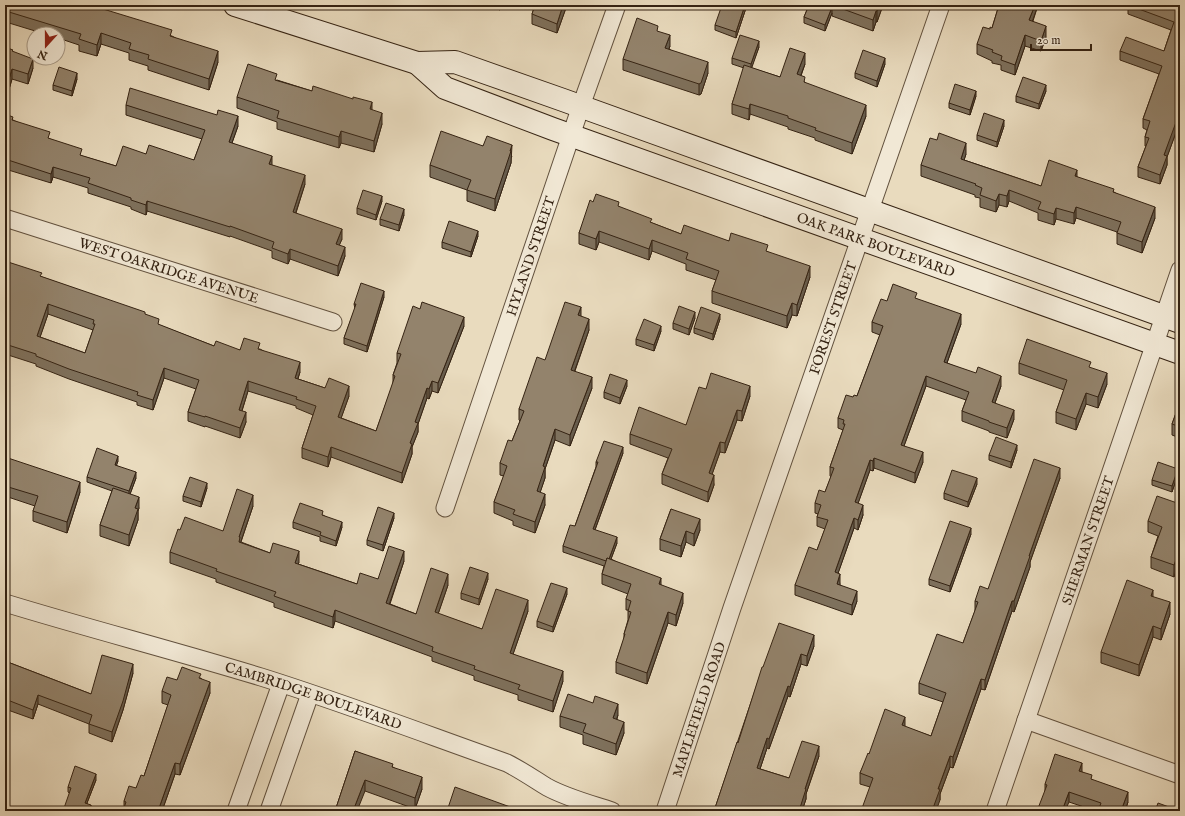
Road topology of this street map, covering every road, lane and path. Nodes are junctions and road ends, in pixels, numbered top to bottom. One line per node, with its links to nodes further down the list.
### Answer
1 (235, 5): 4 (street)
2 (617, 5): 5 (street, HYLAND STREET)
3 (941, 5): 7 (street, FOREST STREET)
4 (417, 63): 5 (street, OAK PARK BOULEVARD); 6 (street, OAK PARK BOULEVARD)
5 (581, 106): 6 (street, HYLAND STREET); 7 (street, OAK PARK BOULEVARD)
6 (572, 135): 9 (street, OAK PARK BOULEVARD); 15 (street, HYLAND STREET)
7 (870, 211): 9 (street, FOREST STREET); 11 (street, OAK PARK BOULEVARD)
8 (5, 218): 12 (street, WEST OAKRIDGE AVENUE)
9 (860, 238): 13 (street, OAK PARK BOULEVARD); 17 (street, FOREST STREET)
10 (1180, 270): 11 (street, SHERMAN STREET)
11 (1172, 320): 13 (street, SHERMAN STREET)
12 (333, 322)
13 (1155, 344): 14 (street, OAK PARK BOULEVARD); 20 (street, SHERMAN STREET)
14 (1180, 353)
15 (445, 508)
16 (5, 604): 18 (street, CAMBRIDGE BOULEVARD)
17 (732, 608): 25 (street, MAPLEFIELD ROAD)
18 (280, 684): 19 (street, CAMBRIDGE BOULEVARD); 22 (street)
19 (310, 694): 23 (street); 24 (street, CAMBRIDGE BOULEVARD)
20 (1026, 720): 21 (street); 26 (street, SHERMAN STREET)
21 (1180, 775)
22 (236, 811)
23 (269, 811)
24 (612, 811)
25 (665, 811)
26 (995, 811)

